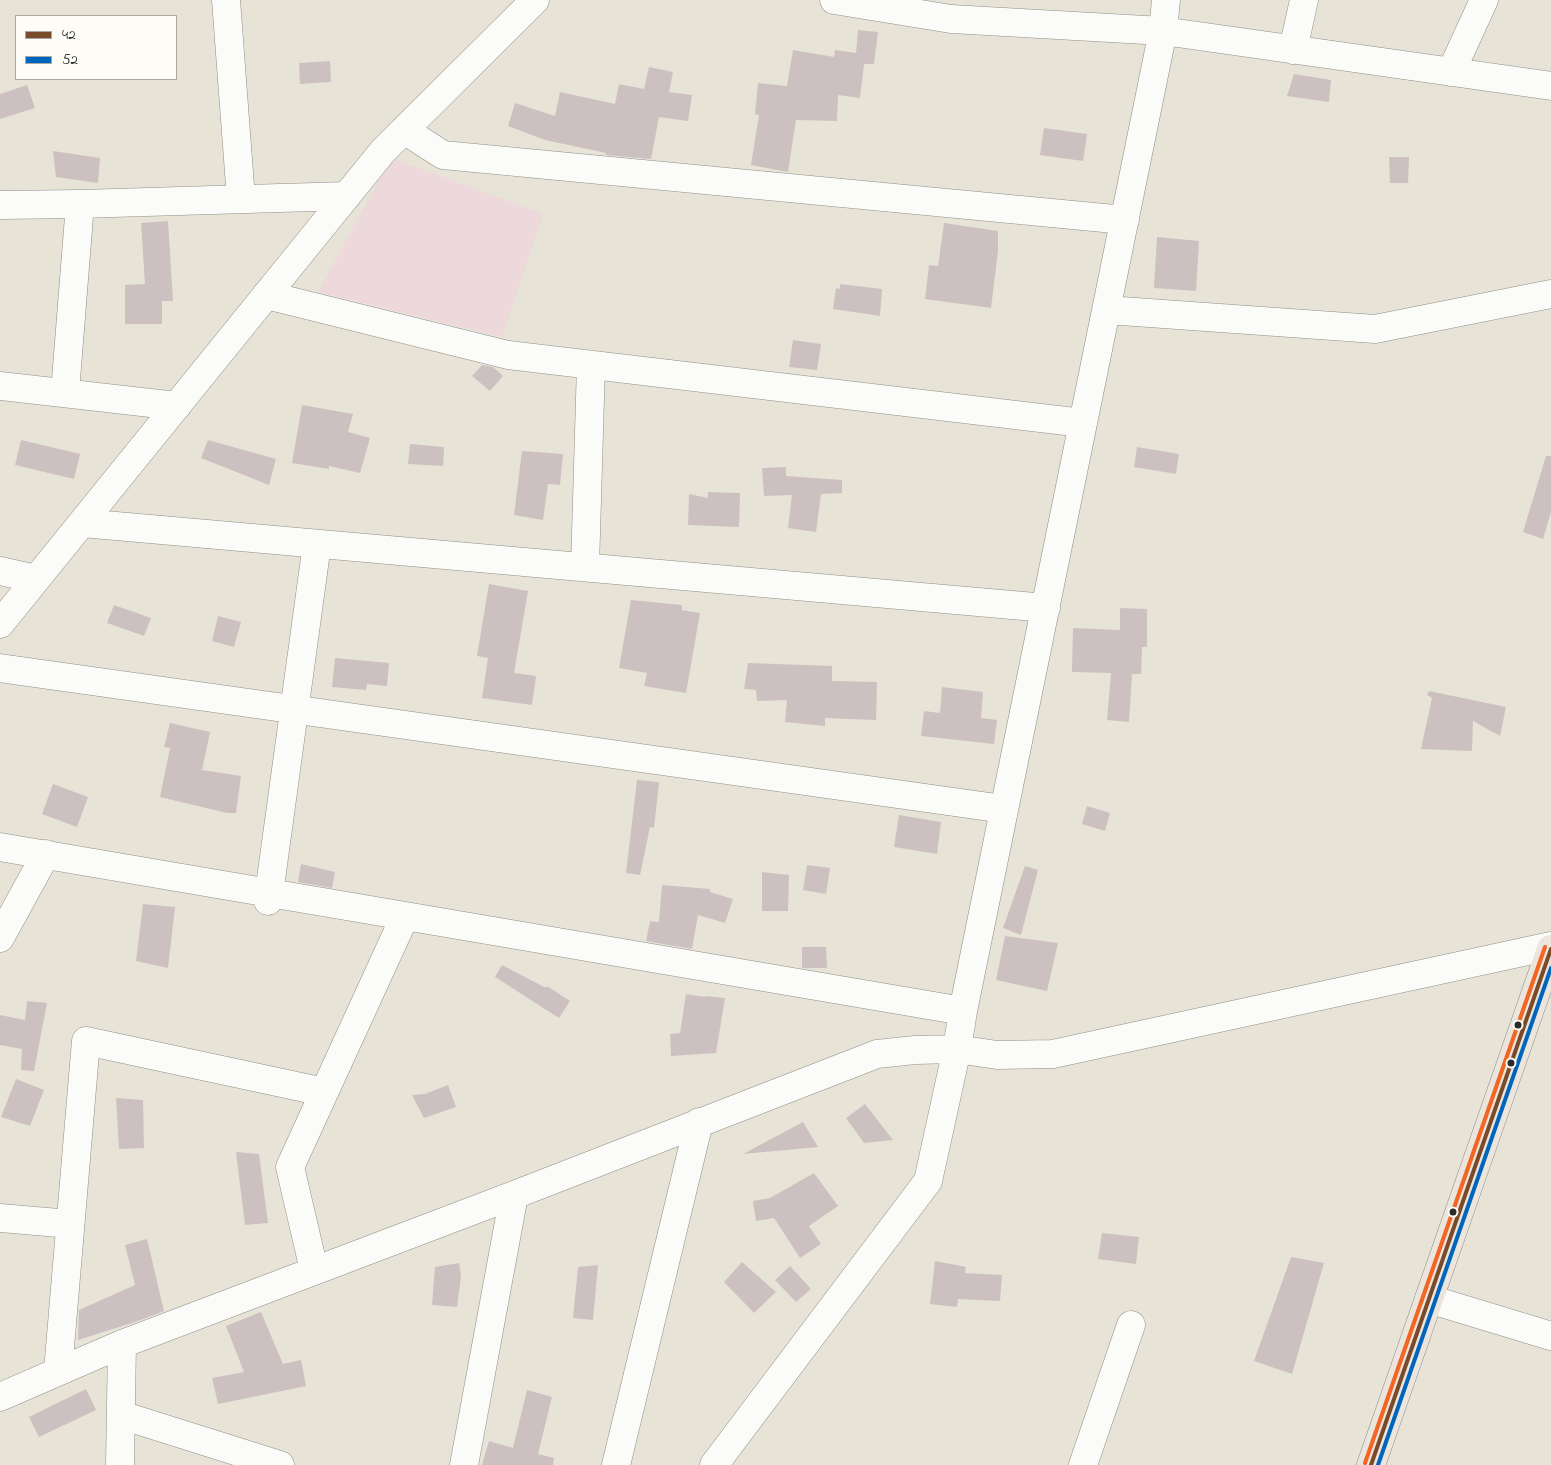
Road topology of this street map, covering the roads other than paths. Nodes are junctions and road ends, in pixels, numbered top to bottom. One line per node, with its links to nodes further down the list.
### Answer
1 (226, 0): 13 (street)
2 (535, 0): 11 (street)
3 (834, 0): 7 (street)
4 (1166, 0): 7 (street)
5 (1304, 0): 8 (street)
6 (1484, 0): 9 (street)
7 (1163, 31): 8 (street); 16 (street)
8 (1293, 50): 9 (street)
9 (1451, 72): 10 (street)
10 (1551, 86)
11 (404, 130): 12 (street); 16 (street)
12 (347, 196): 13 (street); 18 (street)
13 (241, 199): 14 (street)
14 (80, 204): 15 (street); 22 (street)
15 (0, 205)
16 (1125, 220): 19 (street)
17 (1551, 294): 19 (street)
18 (266, 295): 20 (street); 23 (street)
19 (1106, 310): 24 (street)
20 (591, 365): 24 (street); 27 (street)
21 (0, 386): 22 (street)
22 (65, 392): 23 (street)
23 (176, 406): 25 (street)
24 (1083, 423): 30 (street)
25 (82, 523): 26 (street); 29 (street)
26 (317, 544): 27 (street); 33 (street)
27 (584, 567): 30 (street)
28 (0, 571): 29 (street)
29 (36, 579): 31 (street)
30 (1046, 608): 34 (street)
31 (0, 624)
32 (0, 668): 33 (street)
33 (294, 710): 34 (street); 37 (street)
34 (1004, 809): 41 (street)
35 (0, 847): 36 (street)
36 (46, 854): 37 (street); 39 (street)
37 (268, 897): 38 (street)
38 (405, 916): 41 (street); 43 (street)
39 (0, 938)
40 (1551, 947): 42 (street); 49 (highway)
41 (963, 1011): 42 (street)
42 (957, 1049): 44 (street); 60 (street)
43 (324, 1092): 47 (street); 48 (street)
44 (699, 1122): 45 (street); 59 (street)
45 (514, 1195): 48 (street); 58 (street)
46 (0, 1218): 47 (street)
47 (70, 1224): 53 (street)
48 (314, 1270): 52 (street)
49 (1429, 1299): 51 (street); 62 (highway)
50 (1131, 1325): 61 (street)
51 (1551, 1336)
52 (122, 1344): 53 (street); 55 (street)
53 (58, 1371): 54 (street)
54 (0, 1397)
55 (121, 1415): 56 (street); 57 (street)
56 (120, 1465)
57 (280, 1465)
58 (464, 1465)
59 (616, 1465)
60 (714, 1465)
61 (1083, 1465)
62 (1371, 1465)

